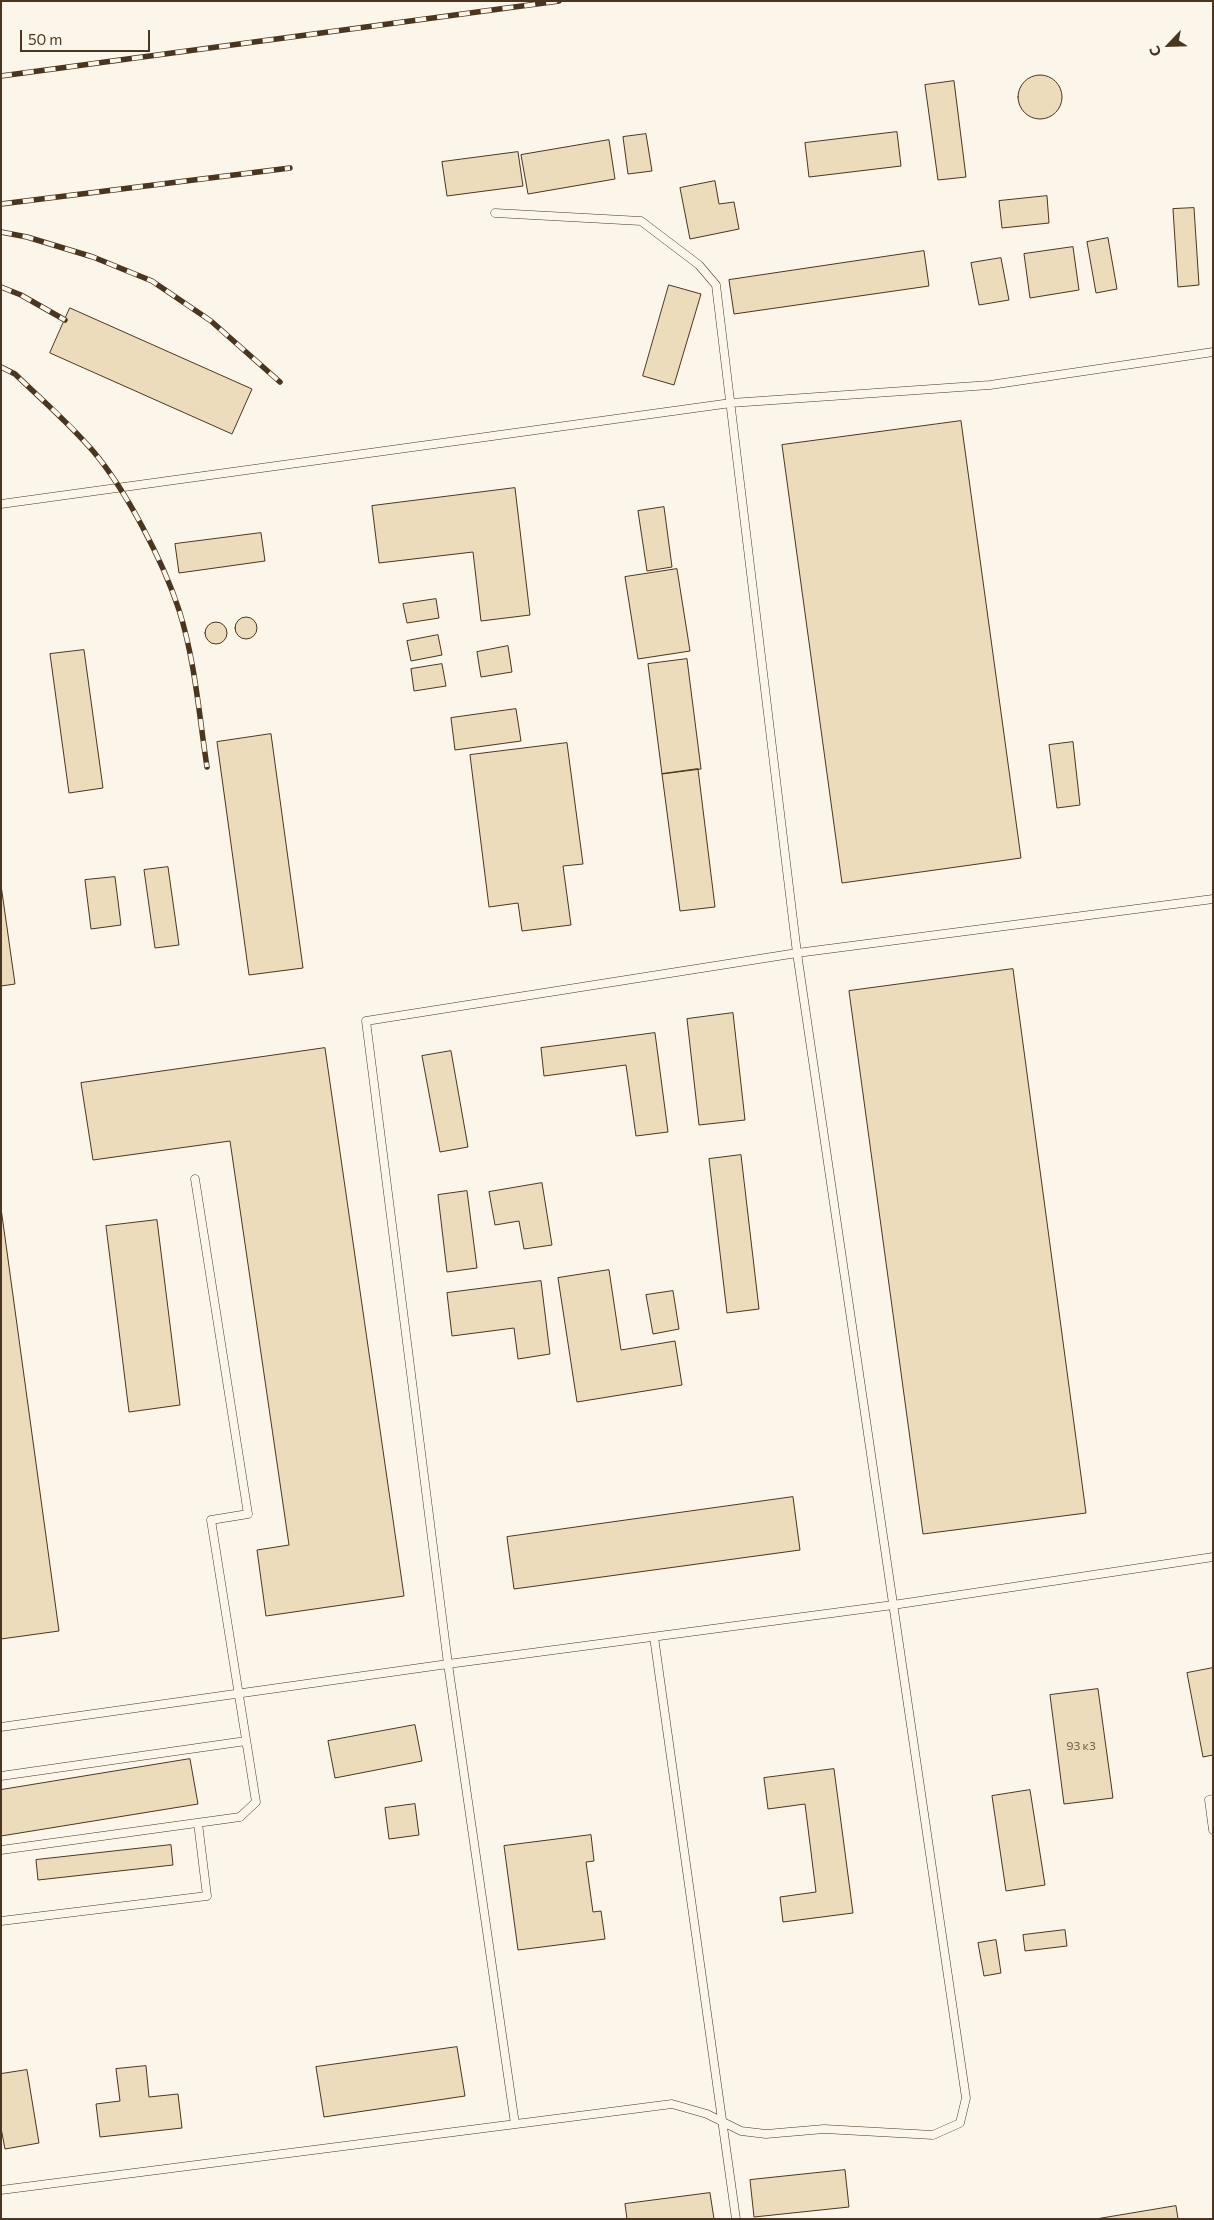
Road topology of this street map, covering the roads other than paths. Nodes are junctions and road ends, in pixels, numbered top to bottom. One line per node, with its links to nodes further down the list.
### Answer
1 (495, 214): 3 (lane)
2 (1213, 352): 3 (lane)
3 (731, 403): 4 (lane); 6 (lane)
4 (1, 504)
5 (1213, 898): 6 (lane)
6 (797, 953): 9 (lane); 11 (lane)
7 (195, 1179): 12 (lane)
8 (1213, 1557): 9 (lane)
9 (893, 1604): 10 (lane); 21 (lane)
10 (654, 1637): 11 (lane); 21 (lane)
11 (448, 1664): 12 (lane); 22 (lane)
12 (239, 1694): 13 (lane); 14 (lane)
13 (1, 1727)
14 (246, 1741): 15 (lane); 17 (lane)
15 (1, 1776)
16 (1213, 1800): 18 (lane)
17 (198, 1823): 19 (lane); 20 (lane)
18 (1213, 1830)
19 (1, 1850)
20 (1, 1921)
21 (723, 2122): 22 (lane); 24 (lane)
22 (515, 2124): 23 (lane)
23 (1, 2190)
24 (736, 2219)

